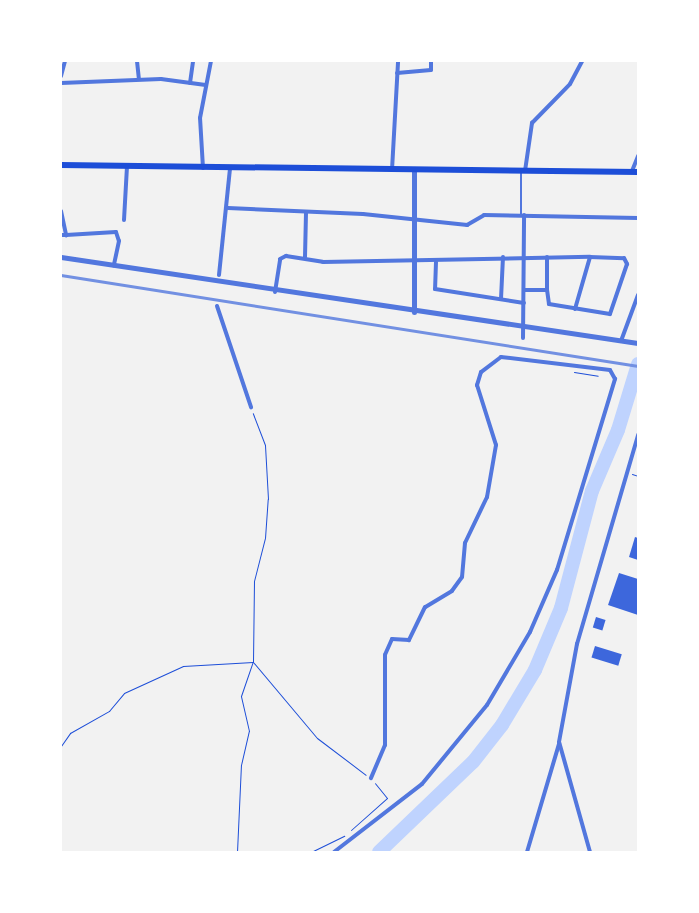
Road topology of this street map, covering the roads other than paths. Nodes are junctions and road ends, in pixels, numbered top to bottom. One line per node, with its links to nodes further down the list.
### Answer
1 (65, 61): 9 (street)
2 (137, 61): 10 (street)
3 (193, 61): 12 (street)
4 (211, 61): 13 (street)
5 (398, 61): 8 (street)
6 (432, 61): 8 (street)
7 (582, 61): 21 (street)
8 (397, 73): 19 (street)
9 (61, 76)
10 (139, 79): 11 (street); 12 (street)
11 (61, 83)
12 (190, 83): 13 (street)
13 (206, 85): 17 (street)
14 (638, 156): 22 (street)
15 (61, 165): 16 (main road)
16 (127, 167): 17 (main road); 29 (street)
17 (203, 168): 18 (main road)
18 (230, 168): 19 (main road); 23 (street)
19 (392, 170): 20 (main road)
20 (414, 170): 21 (main road); 28 (street)
21 (523, 171): 22 (main road); 26 (lane)
22 (635, 172)
23 (228, 208): 25 (street); 40 (street)
24 (61, 210): 30 (street)
25 (306, 213): 28 (street); 33 (street)
26 (523, 215): 27 (street); 28 (street); 35 (street)
27 (638, 218)
28 (415, 219): 37 (street)
29 (124, 220)
30 (63, 235): 39 (street)
31 (590, 256): 36 (street); 48 (street); 48 (street)
32 (61, 257): 39 (street)
33 (305, 257): 37 (street); 43 (street)
34 (503, 257): 35 (street); 38 (street); 45 (street)
35 (524, 257): 36 (street); 41 (street)
36 (547, 257): 42 (street)
37 (415, 262): 38 (street); 49 (street)
38 (436, 262): 45 (street)
39 (114, 266): 43 (street)
40 (219, 275)
41 (524, 290): 42 (street); 46 (street)
42 (547, 290): 48 (street)
43 (275, 292): 49 (street)
44 (638, 295): 52 (street)
45 (501, 299): 46 (street)
46 (524, 303): 50 (street)
47 (217, 306): 56 (street)
48 (575, 309)
49 (414, 312): 50 (street)
50 (524, 328): 51 (street); 52 (street)
51 (524, 338)
52 (621, 341): 53 (street)
53 (638, 343)
54 (522, 353): 55 (street)
55 (521, 360): 59 (street); 60 (street)
56 (252, 407)
57 (638, 435): 58 (street)
58 (559, 742): 61 (street); 62 (street)
59 (371, 778)
60 (334, 852)
61 (527, 852)
62 (590, 852)

